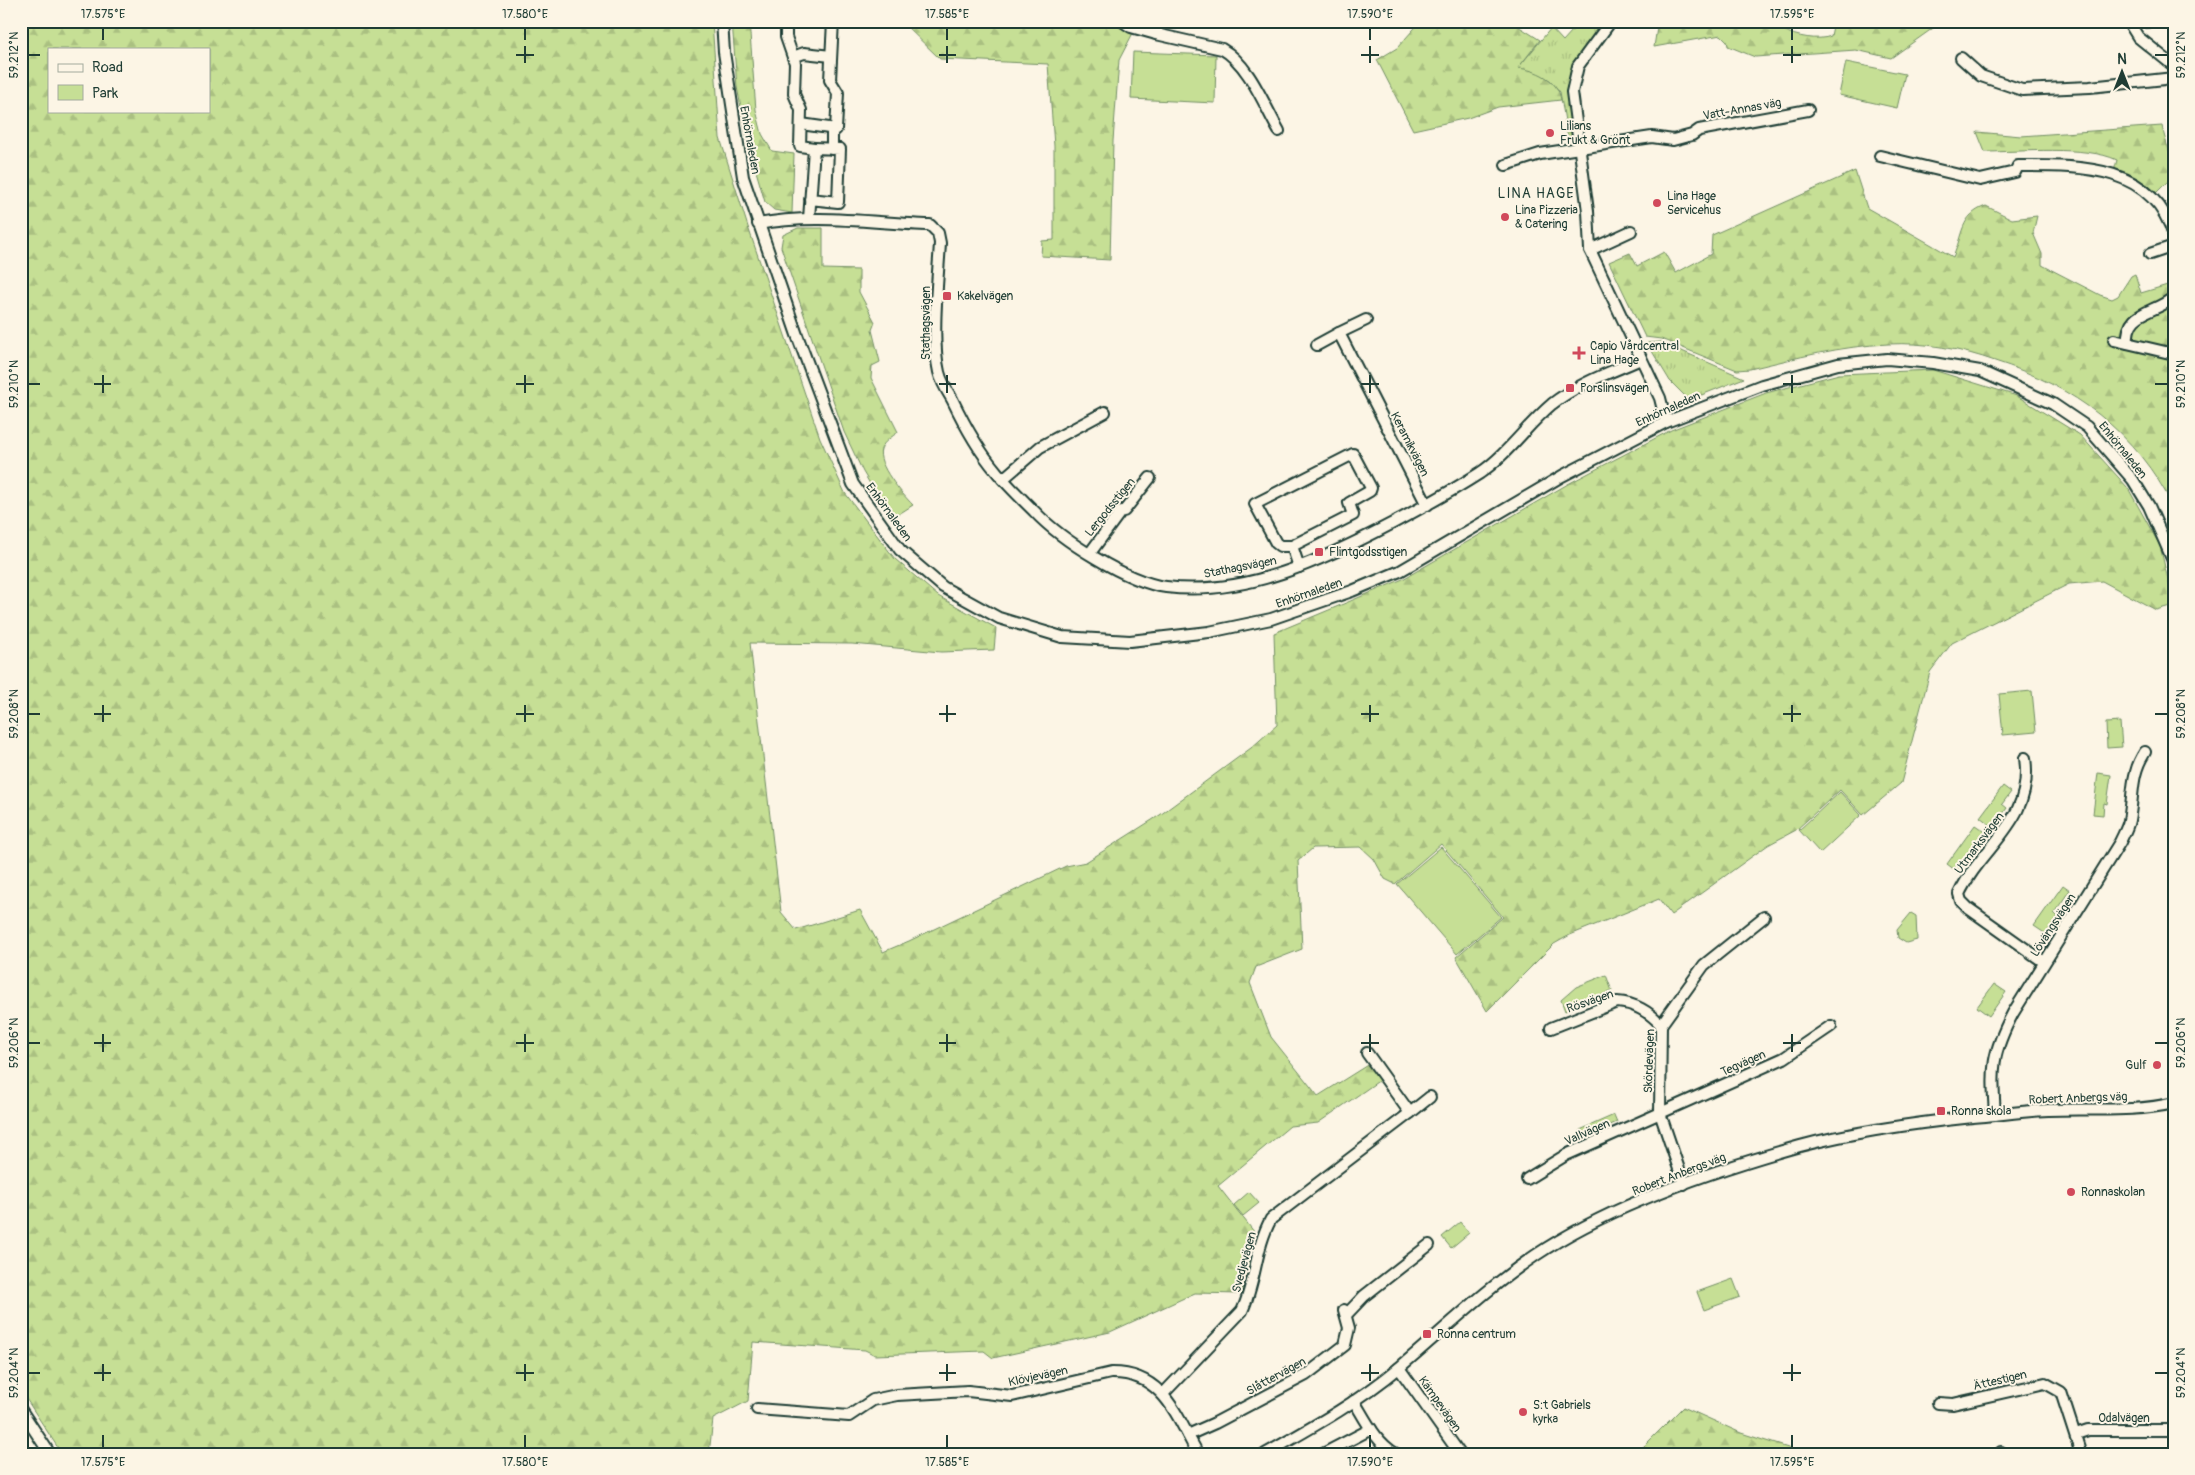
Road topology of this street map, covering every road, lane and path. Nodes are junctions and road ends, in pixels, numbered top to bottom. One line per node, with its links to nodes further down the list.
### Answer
1 (722, 21): 25 (street, Enhörnaleden)
2 (786, 21): 10 (street)
3 (833, 21): 9 (street)
4 (1122, 21): 8 (street)
5 (1159, 21): 8 (street)
6 (1611, 21): 19 (street)
7 (2128, 21): 12 (street)
8 (1156, 34): 17 (street)
9 (832, 56): 10 (street); 16 (street)
10 (793, 57): 15 (street)
11 (1961, 58): 13 (street)
12 (2174, 66)
13 (2174, 78)
14 (1808, 110): 19 (street, Vatt-Annas väg)
15 (801, 124): 16 (street); 18 (street)
16 (836, 129): 20 (street)
17 (1280, 131)
18 (814, 148): 20 (street); 23 (street)
19 (1580, 148): 22 (street, Vatt-Annas väg); 29 (street)
20 (832, 149): 23 (street)
21 (1880, 156): 27 (street)
22 (1506, 165)
23 (810, 199): 24 (street)
24 (809, 220): 25 (street); 42 (street, Stathagsvägen)
25 (758, 224): 40 (street, Enhörnaleden)
26 (1631, 231): 29 (street)
27 (2174, 236)
28 (2174, 246): 30 (street)
29 (1590, 250): 38 (street)
30 (2150, 254)
31 (2174, 297): 35 (street)
32 (1366, 320): 33 (street)
33 (1339, 333): 36 (street); 43 (street, Keramikvägen)
34 (2114, 340): 35 (street)
35 (2128, 342): 37 (street)
36 (1317, 345)
37 (2174, 354)
38 (1641, 359): 40 (street); 43 (street, Stathagsvägen)
39 (1105, 412): 42 (street)
40 (1666, 422): 46 (street, Enhörnaleden)
41 (1150, 478): 45 (street, Lergodsstigen)
42 (1003, 479): 45 (street, Stathagsvägen)
43 (1427, 505): 47 (street, Stathagsvägen)
44 (1292, 546): 44 (street); 47 (street)
45 (1090, 553): 47 (street, Stathagsvägen)
46 (2174, 563)
47 (1300, 567)
48 (2145, 752): 51 (street, Lövängsvägen)
49 (2025, 758): 51 (street, Utmarksvägen)
50 (1764, 917): 52 (street, Skördevägen)
51 (2044, 962): 60 (street, Lövängsvägen)
52 (1661, 1025): 54 (street, Rösvägen); 59 (street, Skördevägen)
53 (1831, 1026): 59 (street, Tegvägen)
54 (1551, 1028)
55 (1367, 1053): 58 (street)
56 (1430, 1097): 58 (street, Svedjevägen)
57 (2174, 1103): 60 (street, Robert Anbergs väg)
58 (1410, 1113): 65 (street, Svedjevägen)
59 (1660, 1113): 61 (street, Vallvägen); 62 (street, Skördevägen)
60 (1995, 1115): 62 (street, Robert Anbergs väg)
61 (1527, 1179)
62 (1684, 1184): 64 (street, Robert Anbergs väg)
63 (1429, 1245): 73 (street, Slåttervägen)
64 (1399, 1368): 66 (street, Robert Anbergs väg); 79 (street, Kämpevägen)
65 (1163, 1394): 68 (street, Klövjevägen); 73 (street, Klövjevägen)
66 (1354, 1401): 70 (street); 76 (street, Robert Anbergs väg)
67 (1938, 1403): 72 (street, Ättestigen)
68 (757, 1409)
69 (21, 1410): 74 (street)
70 (1370, 1429): 77 (street); 78 (street)
71 (2174, 1430): 72 (street, Odalvägen)
72 (2076, 1434): 80 (street, Ättestigen)
73 (1188, 1436): 75 (street, Klövjevägen)
74 (50, 1454)
75 (1198, 1454)
76 (1265, 1454)
77 (1323, 1454)
78 (1396, 1454)
79 (1460, 1454)
80 (2082, 1454)

